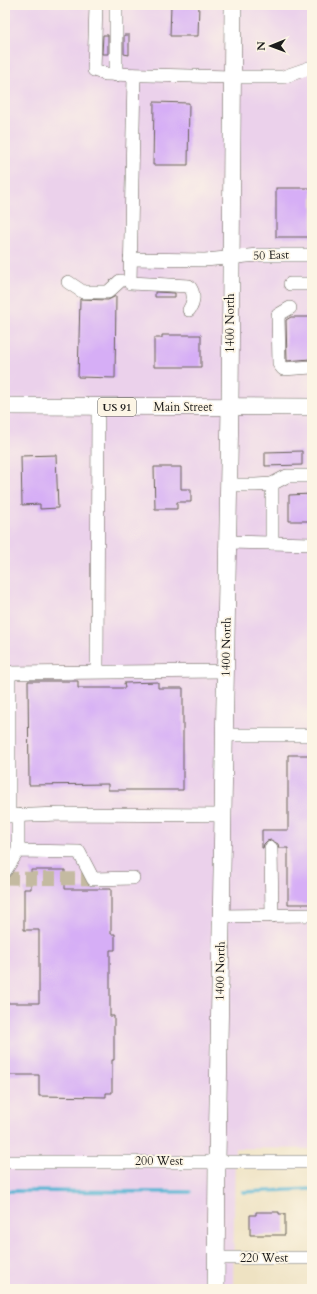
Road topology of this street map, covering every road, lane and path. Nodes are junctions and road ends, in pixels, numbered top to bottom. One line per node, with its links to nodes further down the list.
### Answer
1 (96, 5): 5 (street)
2 (116, 5): 5 (street)
3 (233, 5): 7 (main road, 1400 North)
4 (312, 67): 7 (street)
5 (116, 75): 6 (street)
6 (134, 75): 7 (street); 10 (street)
7 (233, 78): 9 (main road, 1400 North)
8 (312, 255): 9 (street, 50 East)
9 (231, 258): 10 (street, 50 East); 20 (main road, 1400 North)
10 (130, 259): 12 (street)
11 (68, 282): 12 (street)
12 (125, 282): 16 (street)
13 (290, 284): 14 (street)
14 (312, 284)
15 (290, 308): 17 (street)
16 (189, 310)
17 (312, 367)
18 (5, 406): 19 (main road, Main Street / US 91)
19 (98, 406): 20 (main road, Main Street / US 91); 28 (street)
20 (230, 406): 21 (main road, Main Street / US 91); 24 (main road, 1400 North)
21 (312, 407)
22 (312, 476): 23 (street)
23 (272, 484): 24 (street); 26 (street)
24 (228, 485): 25 (main road, 1400 North)
25 (228, 542): 26 (street); 29 (main road, 1400 North)
26 (272, 543): 27 (street)
27 (312, 544)
28 (97, 671): 29 (street); 30 (street)
29 (225, 671): 31 (main road, 1400 North)
30 (7, 672): 34 (street)
31 (224, 735): 32 (street); 33 (main road, 1400 North)
32 (312, 735)
33 (223, 815): 34 (street); 40 (main road, 1400 North)
34 (11, 816): 36 (street)
35 (271, 848): 41 (street)
36 (18, 852): 37 (street); 38 (street)
37 (5, 871)
38 (133, 878)
39 (312, 915): 41 (street)
40 (221, 916): 41 (street); 42 (main road, 1400 North)
41 (272, 916)
42 (217, 1161): 43 (street, 200 West); 44 (street, 200 West); 45 (main road, 1400 North)
43 (5, 1162)
44 (312, 1162)
45 (216, 1258): 46 (street, 220 West); 47 (main road, 1400 North)
46 (312, 1258)
47 (216, 1289)

